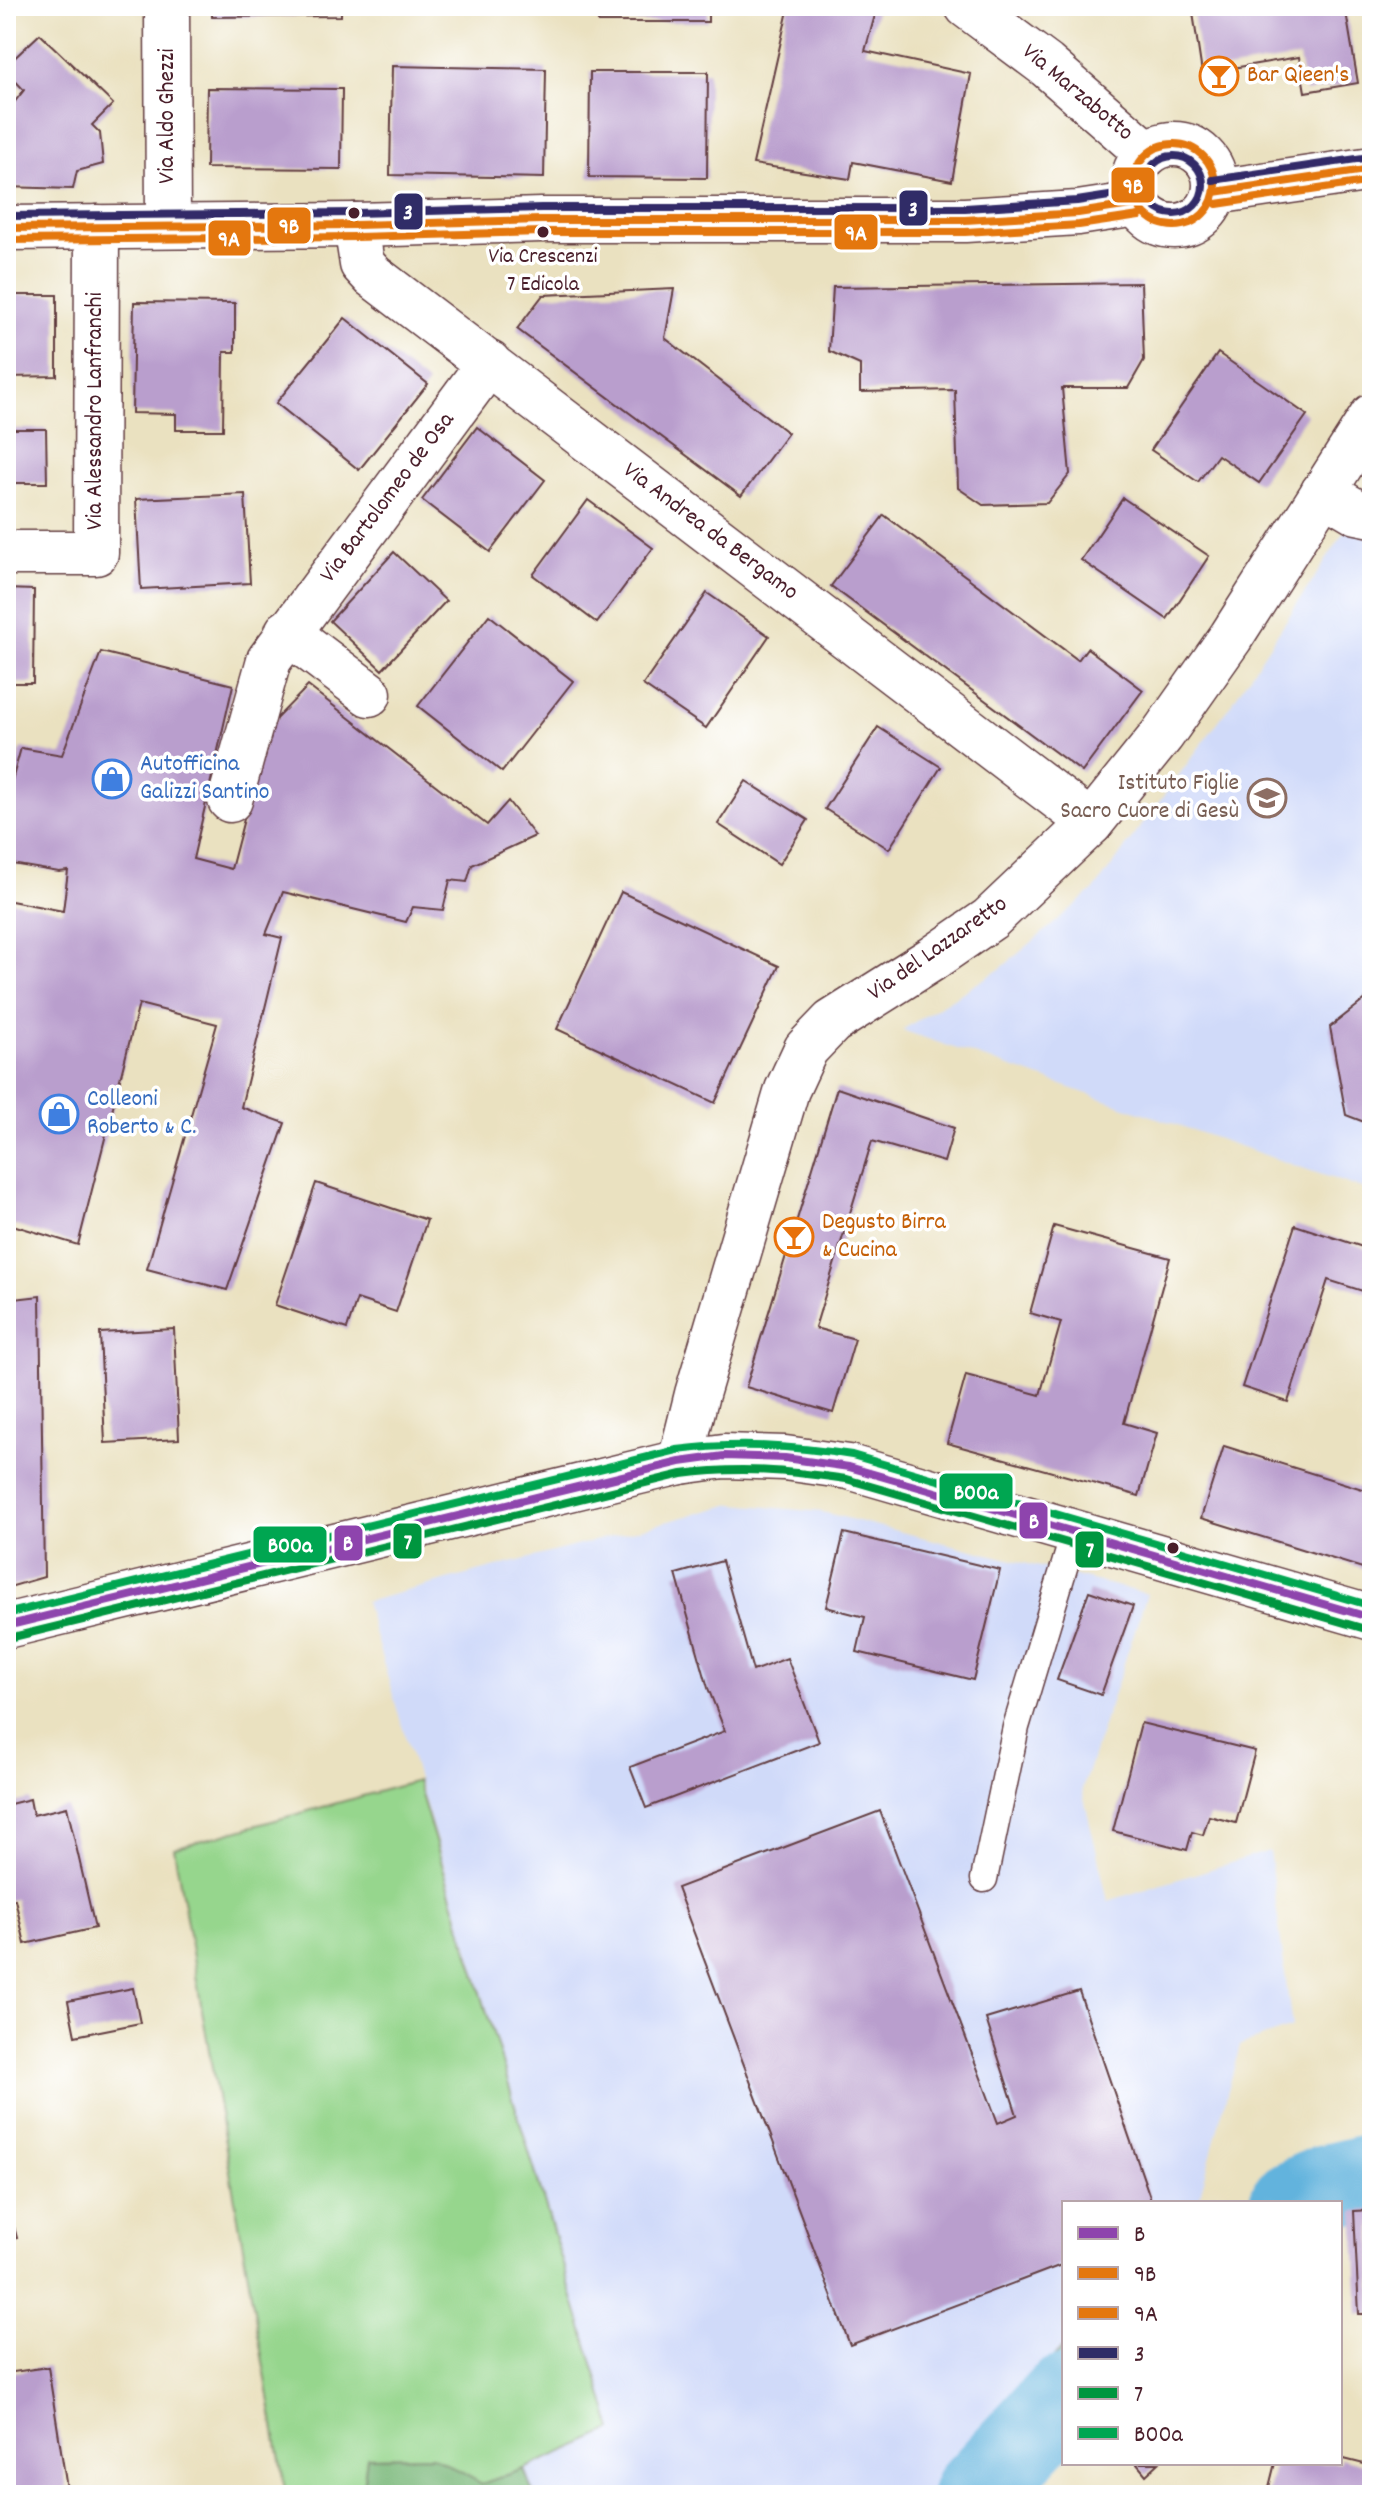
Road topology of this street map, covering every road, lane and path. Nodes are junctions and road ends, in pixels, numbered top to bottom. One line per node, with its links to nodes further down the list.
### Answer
1 (167, 6): 8 (street, Via Aldo Ghezzi)
2 (967, 6): 3 (street, Via Marzabotto)
3 (1147, 153): 5 (street); 6 (street)
4 (1372, 169): 5 (street)
5 (1215, 192): 6 (street)
6 (1137, 204): 7 (street)
7 (356, 225): 8 (street); 11 (street, Via Andrea da Bergamo)
8 (168, 226): 9 (street)
9 (97, 227): 10 (street); 15 (street, Via Alessandro Lanfranchi)
10 (6, 228)
11 (489, 363): 16 (street, Via Bartolomeo de Osa); 19 (street, Via Andrea da Bergamo)
12 (1372, 416): 13 (street, Via del Lazzaretto)
13 (1323, 492): 14 (street); 19 (street, Via del Lazzaretto)
14 (1372, 515)
15 (6, 553)
16 (287, 632): 17 (street); 18 (street, Via Bartolomeo de Osa)
17 (369, 694)
18 (230, 800)
19 (1091, 823): 20 (street, Via del Lazzaretto)
20 (680, 1462): 21 (street); 23 (street)
21 (1075, 1531): 22 (street); 24 (lane)
22 (1372, 1618)
23 (6, 1626)
24 (984, 1879)

